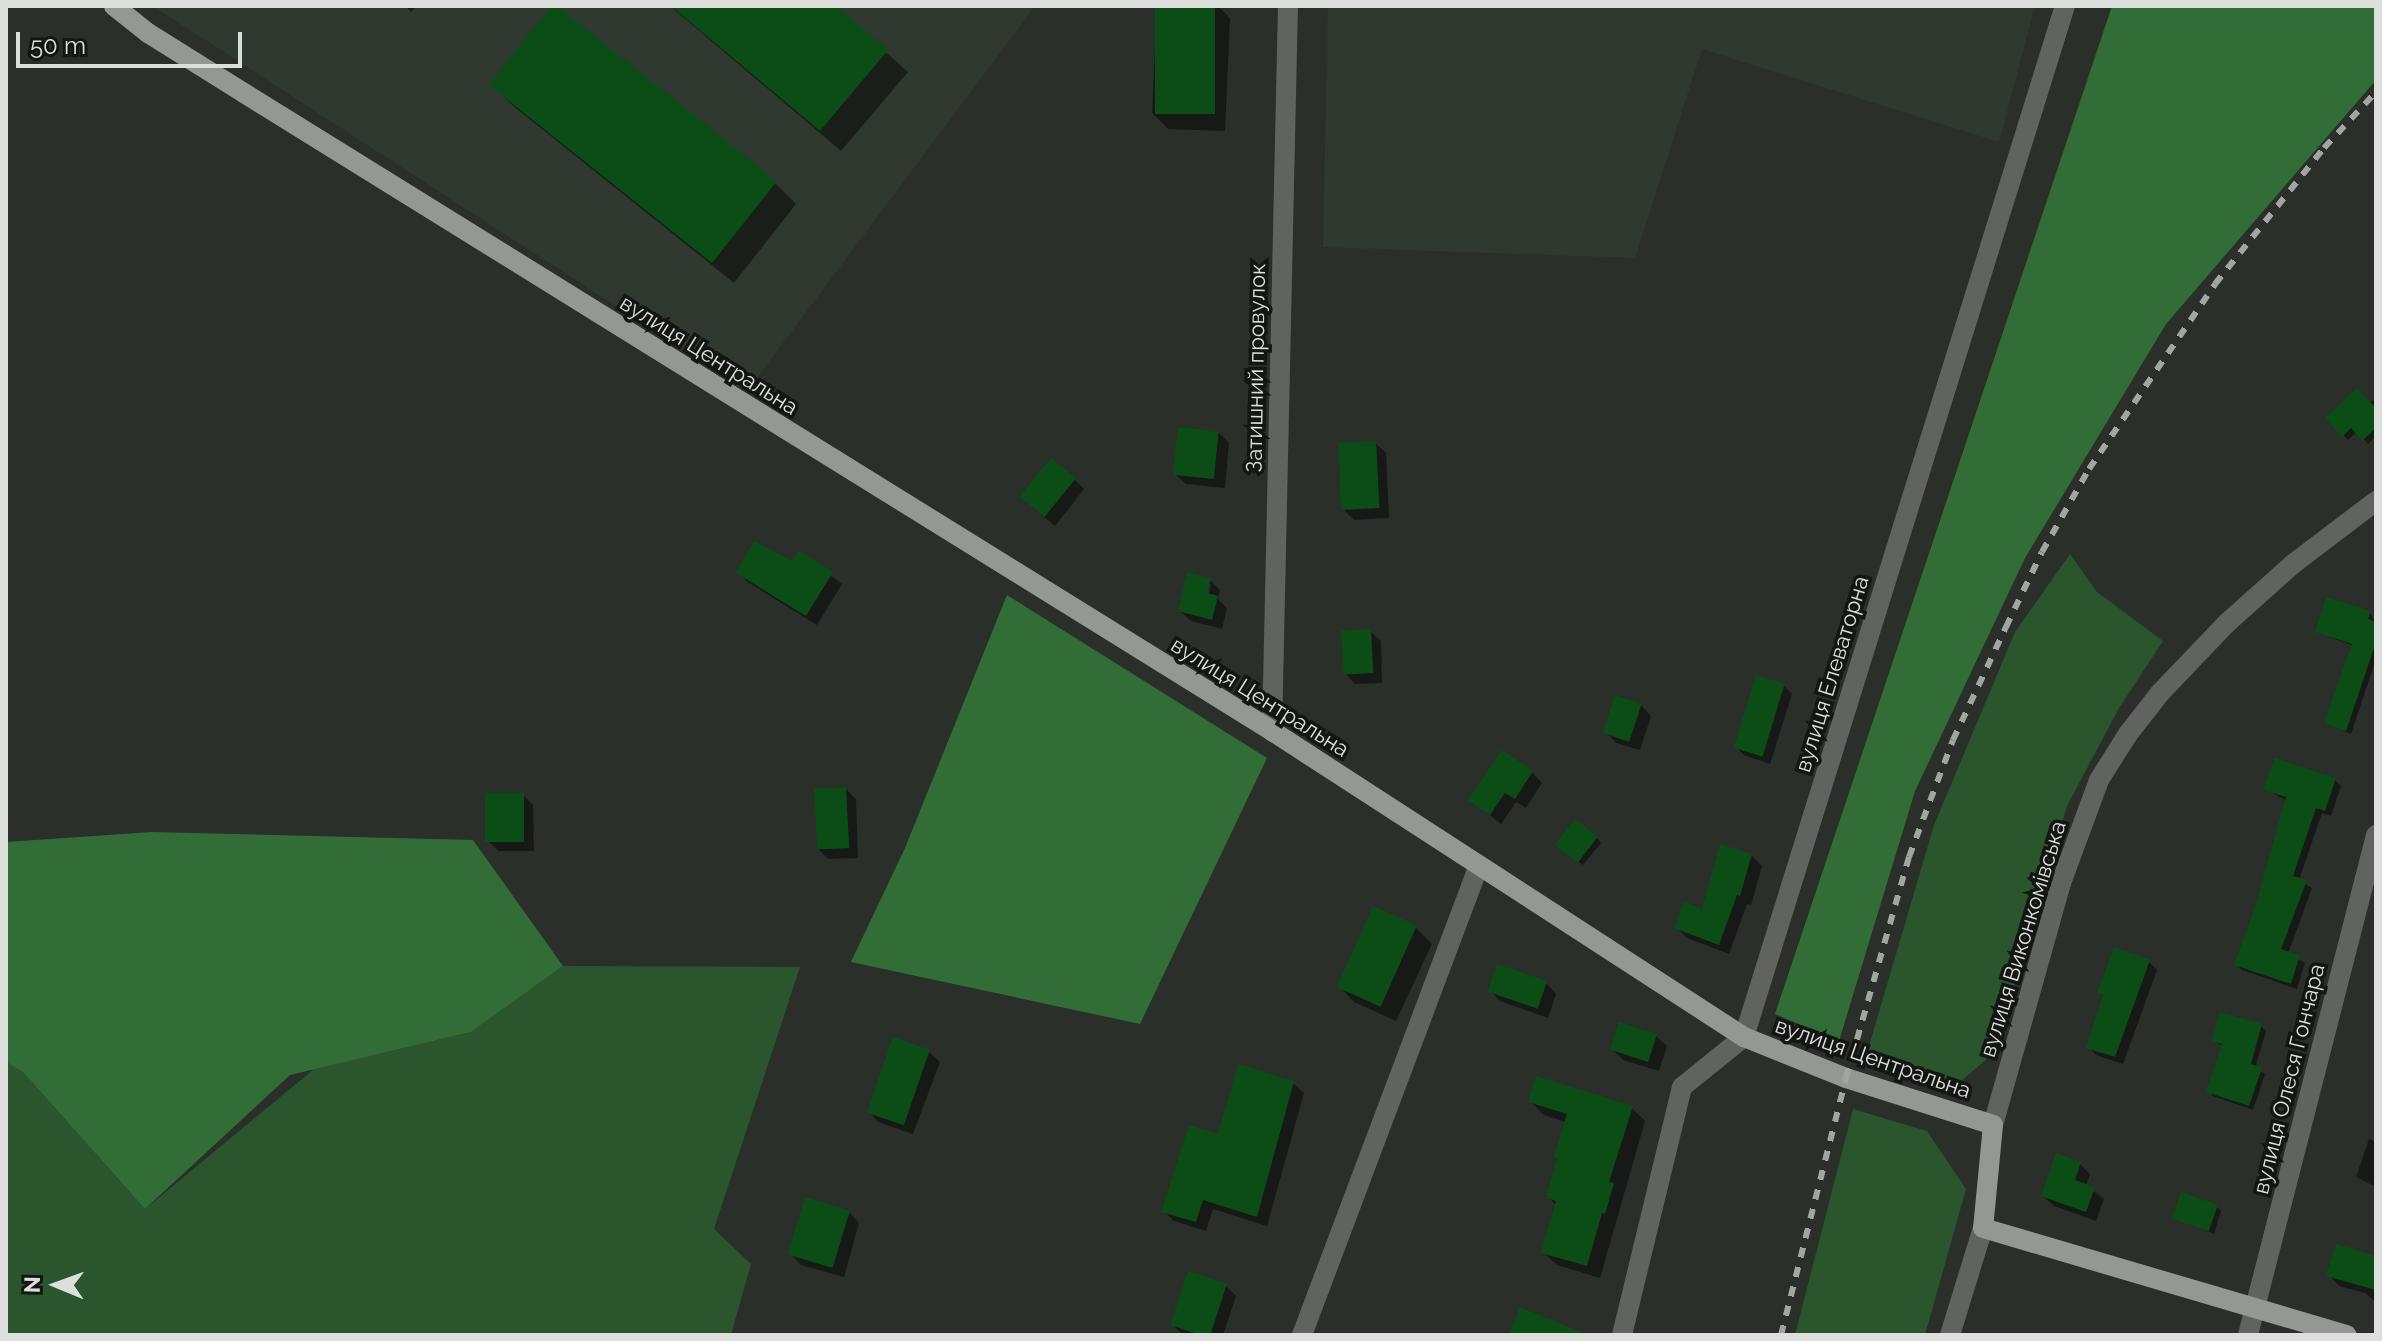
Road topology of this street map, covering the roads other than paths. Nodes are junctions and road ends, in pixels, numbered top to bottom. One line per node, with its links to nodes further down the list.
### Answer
1 (114, 6): 5 (main road, вулиця Центральна)
2 (1288, 6): 5 (street, Затишний провулок)
3 (2065, 6): 8 (street, вулиця Елеваторна)
4 (2376, 501): 9 (street, вулиця Виконкомівська)
5 (1272, 731): 7 (main road, вулиця Центральна)
6 (2375, 847): 11 (street, вулиця Олеся Гончара)
7 (1479, 865): 8 (main road, вулиця Центральна); 12 (street)
8 (1744, 1037): 9 (main road, вулиця Центральна); 13 (street)
9 (1993, 1125): 10 (main road)
10 (1983, 1228): 11 (main road); 14 (street)
11 (2255, 1309): 15 (street, вулиця Олеся Гончара); 16 (main road)
12 (1302, 1335)
13 (1622, 1335)
14 (1950, 1335)
15 (2248, 1335)
16 (2347, 1335)

